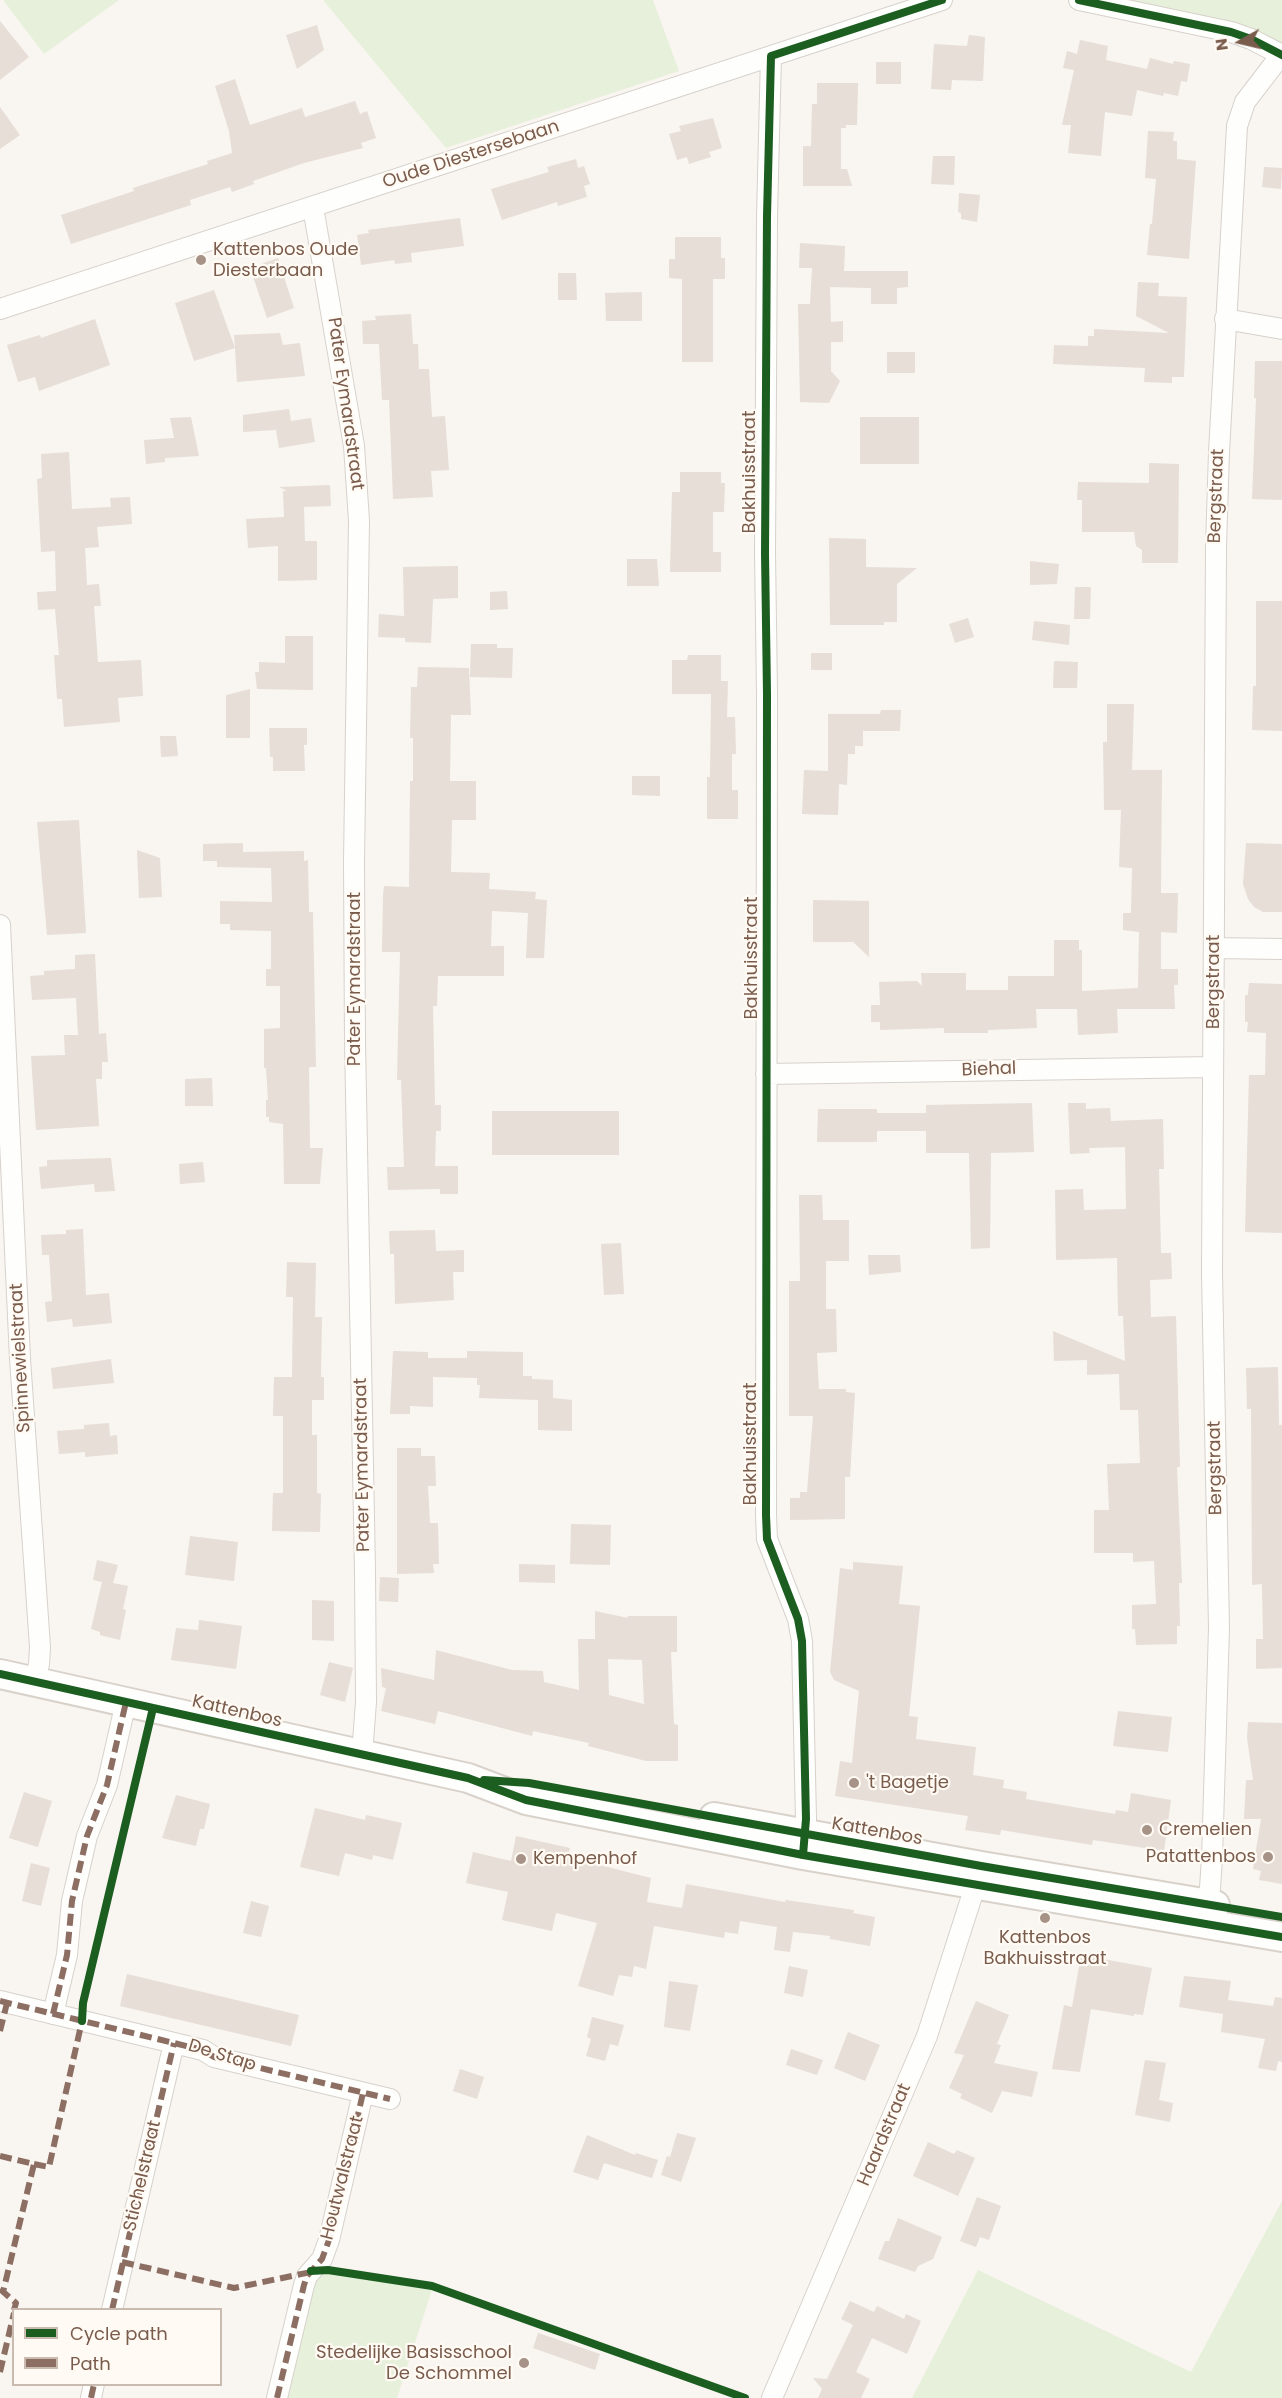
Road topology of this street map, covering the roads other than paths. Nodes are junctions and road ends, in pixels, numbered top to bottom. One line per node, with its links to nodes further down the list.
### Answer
1 (942, 0): 4 (street, Oude Diestersebaan)
2 (1079, 0): 3 (street)
3 (1281, 55): 7 (street, Bergstraat)
4 (771, 56): 5 (street, Oude Diestersebaan); 13 (street, Bakhuisstraat)
5 (313, 207): 6 (street, Oude Diestersebaan); 17 (street, Pater Eymardstraat)
6 (0, 309)
7 (1225, 319): 8 (street); 10 (street, Bergstraat)
8 (1282, 329)
9 (0, 925): 15 (street, Spinnewielstraat)
10 (1214, 948): 11 (street); 12 (street, Bergstraat)
11 (1282, 949)
12 (1212, 1067): 13 (street, Biehal); 20 (street, Bergstraat)
13 (766, 1074): 18 (street, Bakhuisstraat)
14 (0, 1674): 15 (main road, Kattenbos)
15 (35, 1682): 16 (main road, Kattenbos)
16 (126, 1702): 17 (main road, Kattenbos); 24 (street)
17 (362, 1755): 18 (main road, Kattenbos)
18 (804, 1844): 19 (main road, Kattenbos)
19 (979, 1876): 20 (main road, Kattenbos); 30 (street, Haardstraat)
20 (1204, 1913): 21 (main road, Kattenbos); 22 (main road, Kattenbos)
21 (1282, 1917)
22 (1282, 1937)
23 (0, 2001): 24 (street, De Stap)
24 (53, 2014): 25 (street, De Stap)
25 (174, 2043): 26 (street, De Stap); 28 (street, Stichelstraat)
26 (363, 2093): 27 (street, De Stap); 29 (street, Houtwalstraat)
27 (390, 2099)
28 (112, 2308)
29 (277, 2398)
30 (772, 2398)

